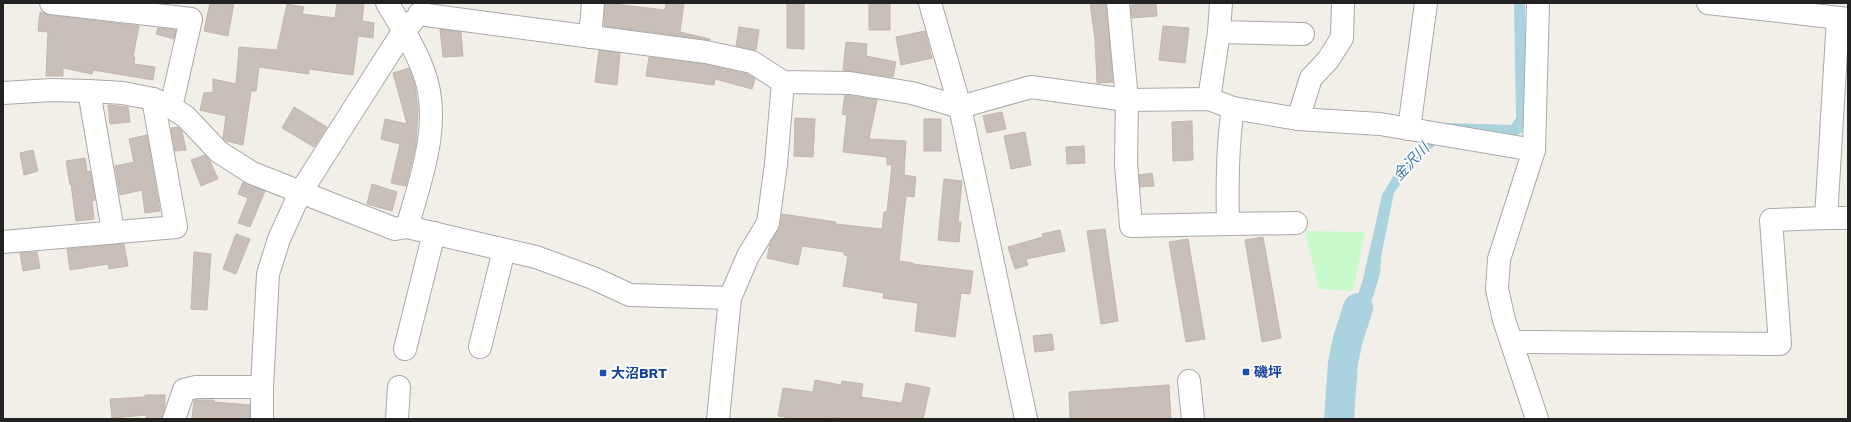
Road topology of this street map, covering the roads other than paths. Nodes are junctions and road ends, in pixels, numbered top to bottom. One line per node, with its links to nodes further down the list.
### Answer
1 (51, 3): 12 (street)
2 (387, 3): 14 (street)
3 (593, 3): 17 (street)
4 (930, 3): 24 (street)
5 (1118, 3): 22 (street)
6 (1220, 3): 15 (street)
7 (1343, 3): 26 (street)
8 (1426, 3): 27 (street)
9 (1538, 3): 28 (street)
10 (1708, 3): 13 (street)
11 (419, 9): 14 (street); 17 (street)
12 (193, 11): 23 (street)
13 (1843, 18): 30 (street)
14 (404, 30): 29 (street); 34 (street)
15 (1219, 32): 16 (street); 21 (street)
16 (1304, 34)
17 (590, 37): 18 (street)
18 (783, 82): 24 (street); 39 (street)
19 (89, 91): 20 (street); 23 (street); 35 (street)
20 (3, 93)
21 (1209, 99): 22 (street); 25 (street)
22 (1128, 100): 24 (street); 33 (street)
23 (162, 103): 29 (street); 35 (street)
24 (960, 107): 50 (street)
25 (1233, 108): 26 (street); 33 (street)
26 (1298, 119): 27 (street)
27 (1409, 129): 28 (street)
28 (1525, 149): 40 (street)
29 (300, 193): 34 (street); 44 (street)
30 (1826, 218): 31 (street); 40 (street)
31 (1848, 218)
32 (1296, 223): 33 (street)
33 (1228, 224)
34 (407, 228): 36 (street)
35 (113, 231): 37 (street)
36 (434, 233): 38 (street); 42 (street)
37 (3, 242)
38 (504, 250): 39 (street); 41 (street)
39 (730, 298): 49 (street)
40 (1512, 342): 52 (street)
41 (480, 347)
42 (405, 349)
43 (1189, 381): 51 (street)
44 (262, 387): 46 (street); 47 (street)
45 (399, 387): 48 (street)
46 (174, 419)
47 (262, 419)
48 (397, 419)
49 (718, 419)
50 (1026, 419)
51 (1193, 419)
52 (1537, 419)

